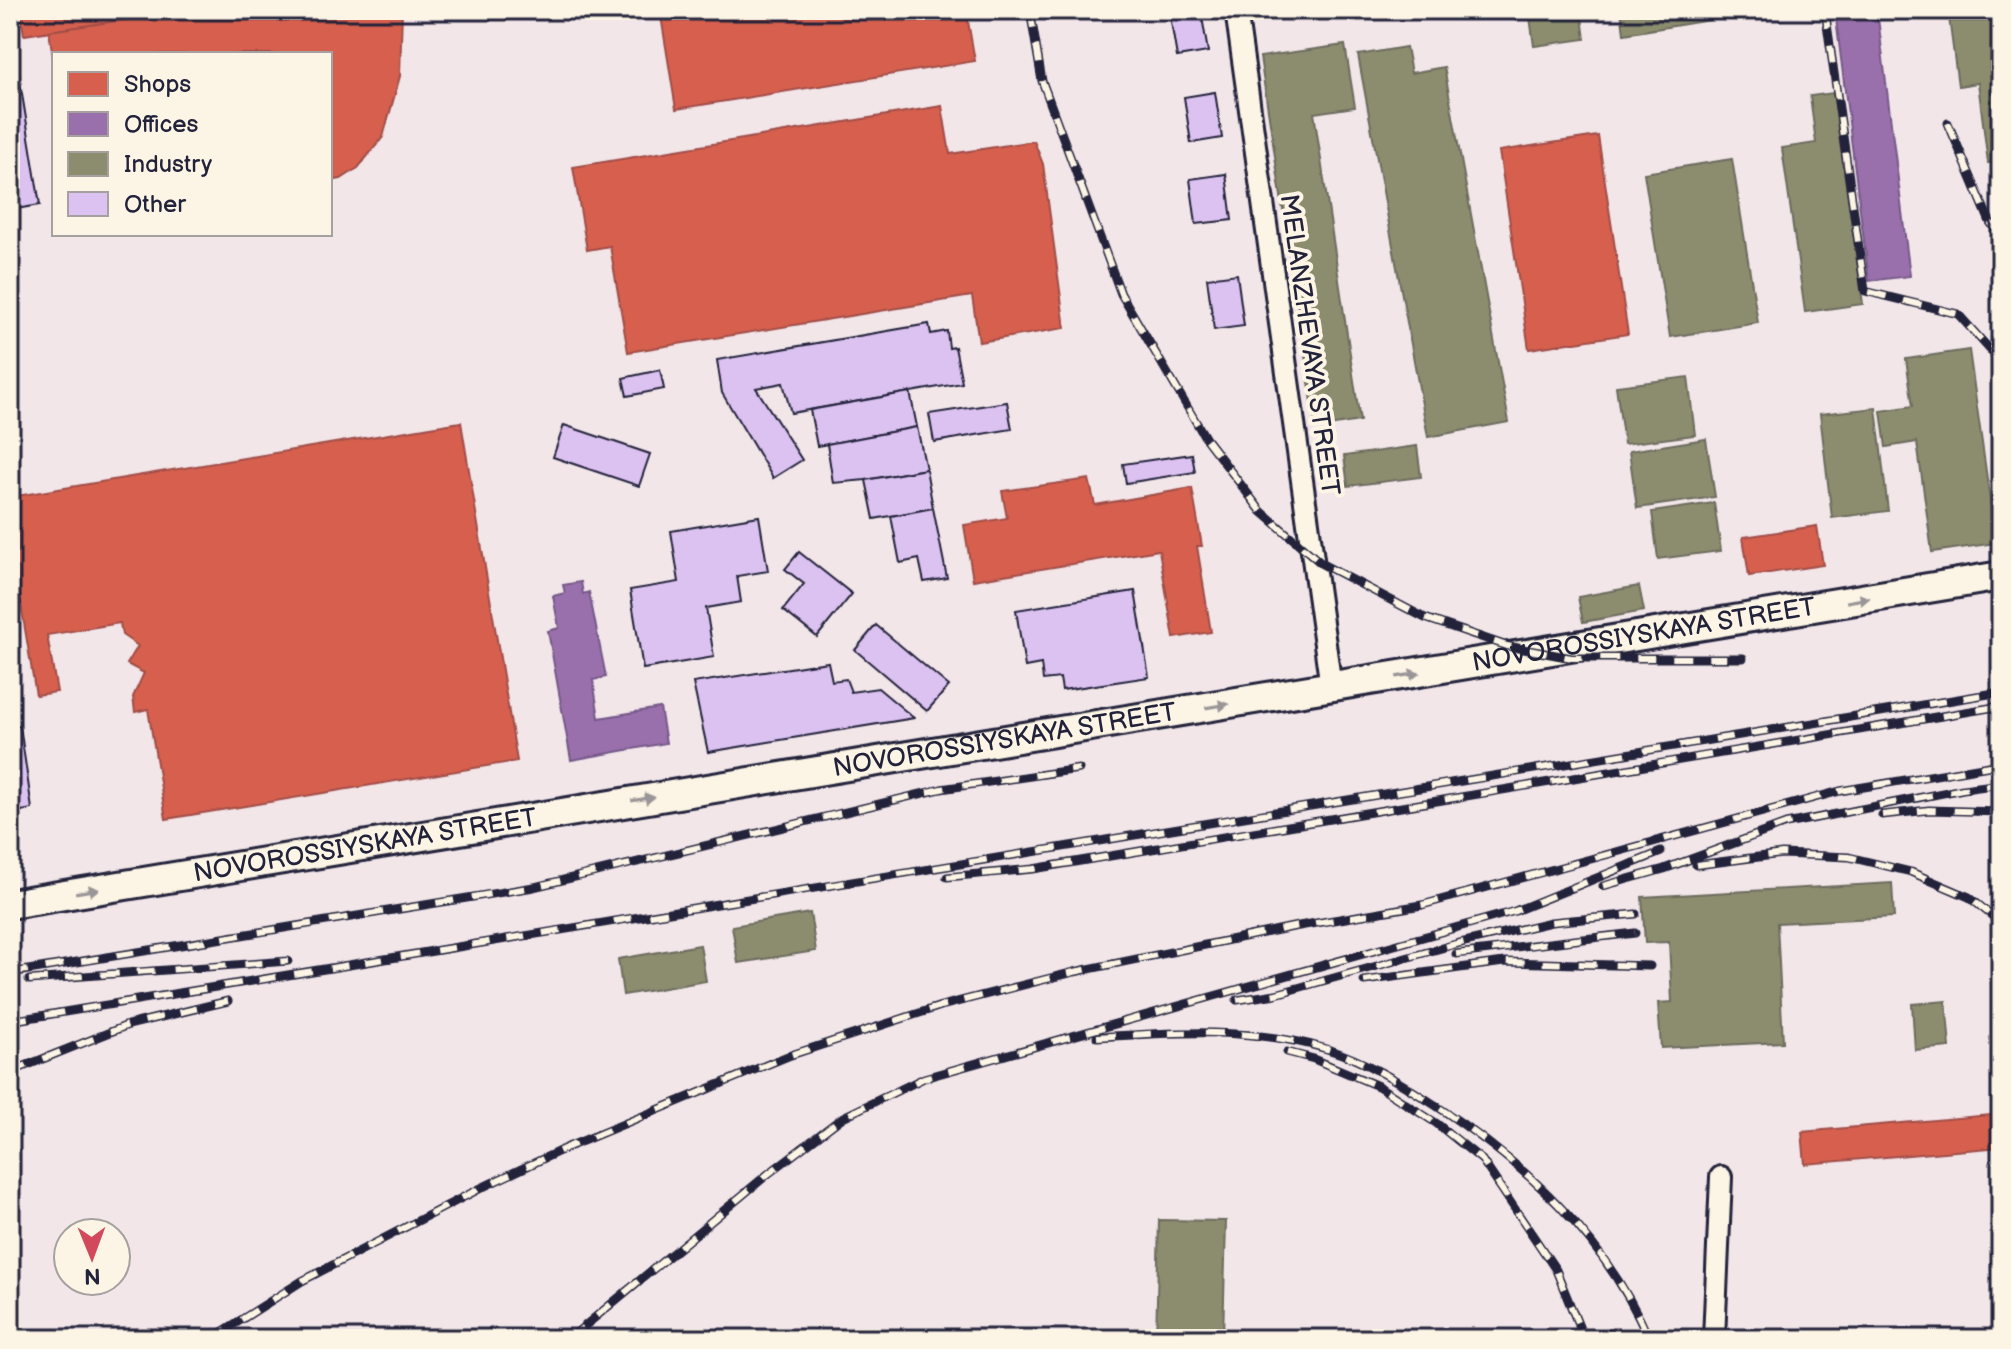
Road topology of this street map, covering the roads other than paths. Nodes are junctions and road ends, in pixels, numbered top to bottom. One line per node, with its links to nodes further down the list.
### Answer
1 (1236, 10): 3 (street, MELANZHEVAYA STREET)
2 (2001, 576): 3 (main road, NOVOROSSIYSKAYA STREET, one-way to 2)
3 (1331, 687): 4 (main road, NOVOROSSIYSKAYA STREET, one-way to 3)
4 (10, 904)
5 (1721, 1177): 6 (street)
6 (1714, 1339)

